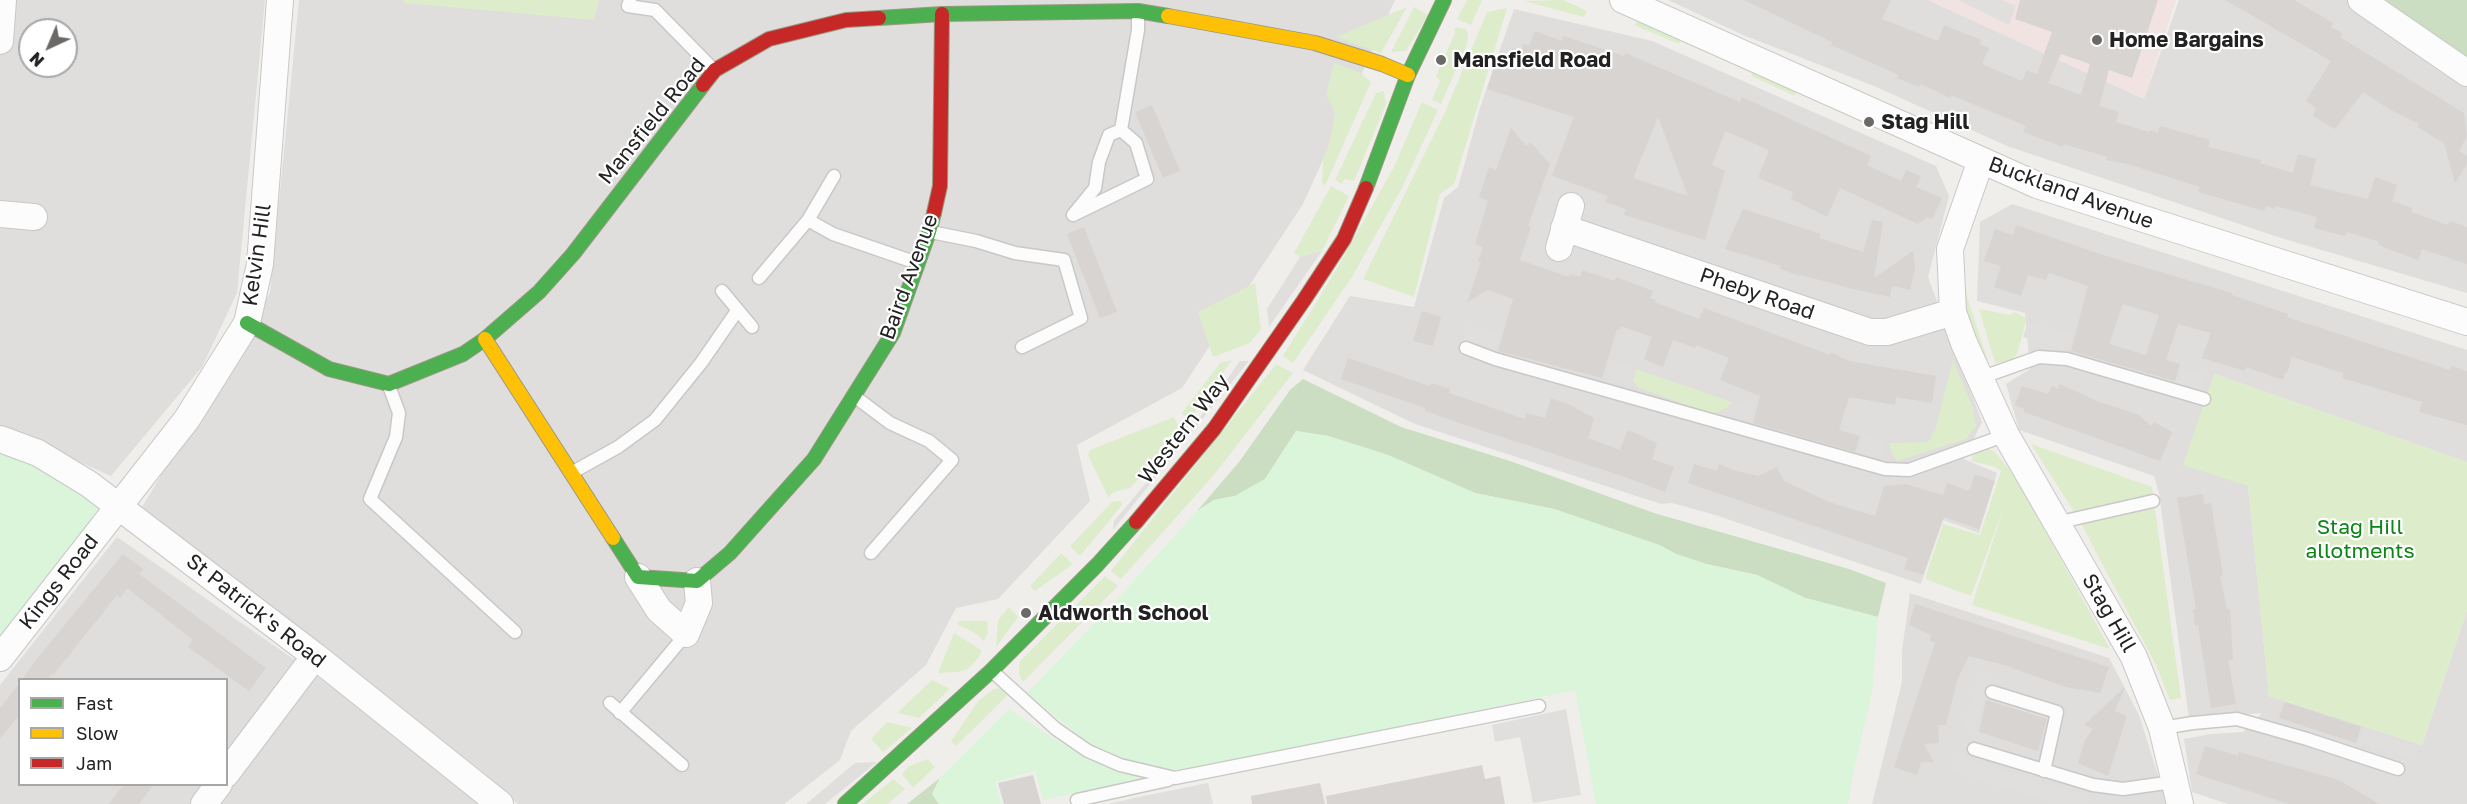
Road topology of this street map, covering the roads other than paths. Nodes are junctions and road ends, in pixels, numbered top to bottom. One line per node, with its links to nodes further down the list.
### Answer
1 (3, 0): 9 (street)
2 (280, 0): 27 (street, Kelvin Hill)
3 (630, 0): 10 (lane)
4 (1444, 0): 12 (street, Western Way)
5 (1623, 0): 14 (street, Buckland Avenue)
6 (2361, 0): 11 (street)
7 (1138, 11): 8 (street, Mansfield Road); 12 (street, Mansfield Road); 13 (lane)
8 (942, 15): 10 (street, Mansfield Road); 20 (street, Baird Avenue)
9 (0, 41)
10 (715, 70): 29 (street, Mansfield Road)
11 (2467, 73)
12 (1408, 75): 49 (street, Western Way)
13 (1121, 130): 13 (lane)
14 (1981, 160): 25 (street, Stag Hill); 26 (street, Buckland Avenue)
15 (834, 176): 18 (lane)
16 (0, 214): 17 (street)
17 (33, 216)
18 (808, 220): 21 (lane); 22 (lane)
19 (1565, 227): 25 (street, Pheby Road)
20 (929, 232): 21 (street, Baird Avenue); 30 (lane)
21 (918, 263): 34 (street, Baird Avenue)
22 (759, 278)
23 (722, 291): 24 (lane)
24 (737, 311): 28 (lane); 38 (lane)
25 (1953, 312): 32 (street, Stag Hill)
26 (2467, 322)
27 (247, 323): 33 (street); 40 (street, Kelvin Hill)
28 (752, 327)
29 (485, 339): 33 (street, Mansfield Road); 38 (street)
30 (1022, 347)
31 (1466, 348): 36 (lane)
32 (1980, 378): 35 (lane); 36 (street, Stag Hill)
33 (389, 384): 45 (lane)
34 (854, 396): 42 (lane); 44 (street, Baird Avenue)
35 (2204, 399)
36 (2006, 435): 41 (street, Stag Hill)
37 (0, 439): 40 (street, St Patrick's Road)
38 (572, 473): 43 (street)
39 (2153, 501): 41 (lane)
40 (118, 506): 47 (street, St Patrick's Road); 48 (street, Kings Road)
41 (2056, 523): 54 (street, Stag Hill)
42 (871, 553)
43 (638, 577): 44 (street); 46 (street)
44 (697, 581): 46 (street)
45 (515, 632)
46 (686, 634): 53 (lane)
47 (315, 656): 58 (street); 65 (street, St Patrick's Road)
48 (0, 658)
49 (991, 671): 60 (lane); 66 (street, Western Way)
50 (1992, 692): 59 (lane)
51 (610, 703): 53 (lane)
52 (1539, 706): 60 (lane)
53 (620, 713): 56 (lane)
54 (2162, 728): 57 (lane); 62 (street, Stag Hill)
55 (1974, 749): 59 (lane)
56 (682, 765)
57 (2398, 769)
58 (228, 771)
59 (2044, 771): 62 (lane)
60 (1175, 778): 63 (lane)
61 (218, 786): 64 (street)
62 (2176, 793)
63 (1077, 800)
64 (204, 804)
65 (500, 804)
66 (845, 804)

